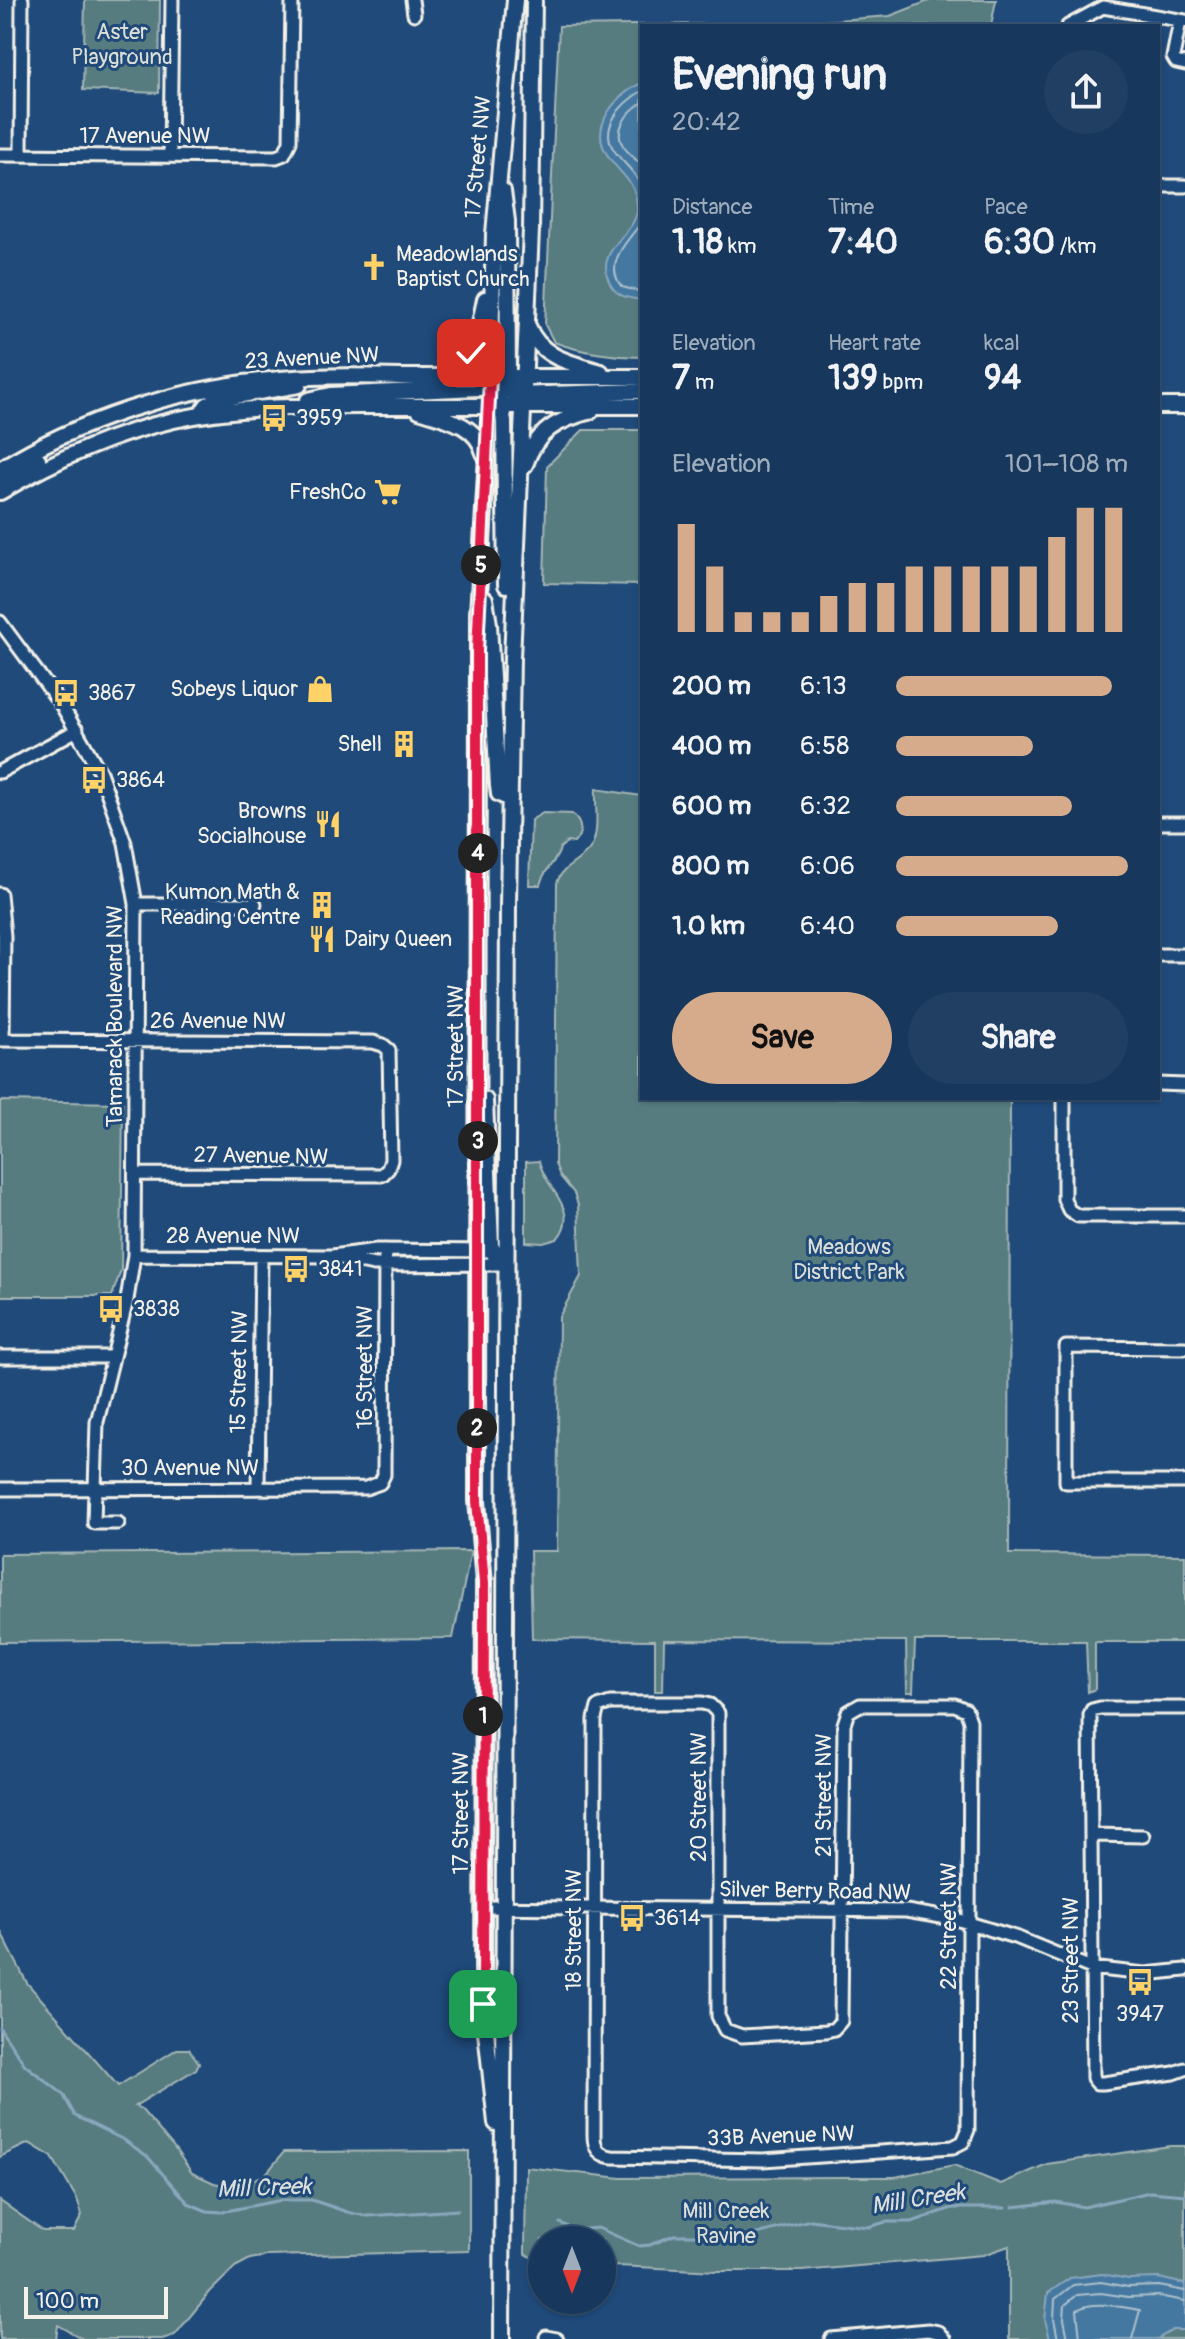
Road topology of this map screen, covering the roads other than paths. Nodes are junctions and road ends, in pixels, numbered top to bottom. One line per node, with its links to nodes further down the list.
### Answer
1 (22, 0): 12 (street)
2 (172, 0): 13 (street)
3 (292, 0): 13 (street, 17 Avenue NW)
4 (412, 0): 7 (street)
5 (515, 0): 14 (main road, 17 Street NW)
6 (534, 0): 18 (main road, 17 Street NW)
7 (414, 14)
8 (1183, 21): 9 (street); 10 (street)
9 (1072, 24)
10 (1185, 64)
11 (0, 155): 12 (street, 17 Avenue NW)
12 (21, 155): 13 (street, 17 Avenue NW)
13 (170, 156)
14 (500, 158): 17 (main road, 17 Street NW); 25 (main road)
15 (1160, 186): 16 (street)
16 (1185, 186)
17 (492, 263): 20 (main road); 25 (main road, 17 Street NW)
18 (527, 323): 21 (main road, 17 Street NW); 22 (main road)
19 (335, 377): 20 (main road, 23 Avenue NW); 32 (main road, 23 Avenue NW); 33 (main road)
20 (450, 377): 25 (main road, 23 Avenue NW)
21 (525, 377): 22 (main road); 25 (main road, 17 Street NW)
22 (617, 377): 23 (main road)
23 (640, 377)
24 (640, 391): 25 (main road)
25 (504, 393): 26 (main road); 27 (main road, 23 Avenue NW); 28 (main road, 23 Avenue NW); 34 (main road, 17 Street NW); 37 (main road, 17 Street NW); 41 (main road)
26 (283, 406): 27 (main road, 23 Avenue NW); 33 (main road, 23 Avenue NW)
27 (405, 406): 34 (main road)
28 (617, 406): 29 (main road, 23 Avenue NW); 37 (main road)
29 (640, 406)
30 (1160, 406): 31 (main road)
31 (1185, 406)
32 (115, 415): 35 (main road, 23 Avenue NW); 36 (main road)
33 (200, 415): 38 (main road, 23 Avenue NW)
34 (486, 465): 39 (main road, 17 Street NW)
35 (0, 469)
36 (0, 481)
37 (520, 481): 41 (main road, 17 Street NW)
38 (0, 492)
39 (480, 576): 44 (main road); 65 (main road, 17 Street NW)
40 (0, 622): 42 (street, Tamarack Boulevard NW)
41 (513, 641): 44 (main road, 17 Street NW)
42 (77, 730): 43 (street); 48 (street, Tamarack Boulevard NW)
43 (0, 772)
44 (510, 799): 65 (main road, 17 Street NW)
45 (1160, 823): 46 (street)
46 (1185, 823)
47 (0, 894): 50 (street)
48 (136, 904): 49 (street); 54 (street, Tamarack Boulevard NW)
49 (255, 904)
50 (1, 912): 53 (street)
51 (1160, 955): 52 (street)
52 (1185, 955)
53 (2, 1040): 54 (street, 26 Avenue NW)
54 (136, 1041): 58 (street, 26 Avenue NW); 59 (street, Tamarack Boulevard NW)
55 (1160, 1084): 56 (street)
56 (1185, 1085)
57 (1064, 1100): 60 (street)
58 (385, 1173): 59 (street, 27 Avenue NW)
59 (135, 1174): 62 (street, Tamarack Boulevard NW)
60 (1185, 1216)
61 (385, 1250): 64 (street, 28 Avenue NW); 65 (street, 28 Avenue NW); 66 (street, 16 Street NW)
62 (134, 1255): 63 (street, 28 Avenue NW); 69 (street, Tamarack Boulevard NW)
63 (261, 1256): 64 (street, 28 Avenue NW); 73 (street, 15 Street NW)
64 (332, 1256): 66 (street, 28 Avenue NW)
65 (492, 1256): 66 (street, 28 Avenue NW); 82 (main road, 17 Street NW); 83 (main road, 17 Street NW)
66 (385, 1266): 72 (street, 16 Street NW)
67 (1185, 1348): 71 (street)
68 (131, 1350): 69 (street)
69 (114, 1352): 70 (street); 75 (street, Tamarack Boulevard NW)
70 (0, 1357)
71 (1185, 1482)
72 (380, 1483): 73 (street, 30 Avenue NW)
73 (258, 1488): 75 (street, 30 Avenue NW)
74 (0, 1489): 75 (street, 30 Avenue NW)
75 (94, 1489): 76 (street, Tamarack Boulevard NW)
76 (118, 1523)
77 (714, 1708): 84 (street, 18 Street NW); 85 (street, 20 Street NW)
78 (1185, 1708): 80 (street, 23 Street NW)
79 (966, 1710): 86 (street, 21 Street NW); 87 (street, 22 Street NW)
80 (1092, 1835): 81 (street); 88 (street, 23 Street NW)
81 (1143, 1836)
82 (483, 1907): 83 (street, Silver Berry Road NW); 92 (main road, 17 Street NW)
83 (504, 1907): 84 (street, Silver Berry Road NW); 92 (main road, 17 Street NW)
84 (595, 1908): 85 (street, Silver Berry Road NW); 94 (street, 18 Street NW)
85 (718, 1908): 86 (street, Silver Berry Road NW); 90 (street, 20 Street NW)
86 (843, 1909): 87 (street, Silver Berry Road NW); 90 (street, 21 Street NW)
87 (970, 1923): 88 (street, Silver Berry Road NW); 93 (street, 22 Street NW)
88 (1091, 1968): 89 (street, Silver Berry Road NW); 91 (street, 23 Street NW)
89 (1185, 1970)
90 (838, 2026)
91 (1185, 2069)
92 (503, 2138): 95 (main road, 17 Street NW)
93 (963, 2142): 94 (street, 33B Avenue NW)
94 (599, 2153)
95 (502, 2339)
96 (831, 2339): 97 (street)
97 (944, 2339)

